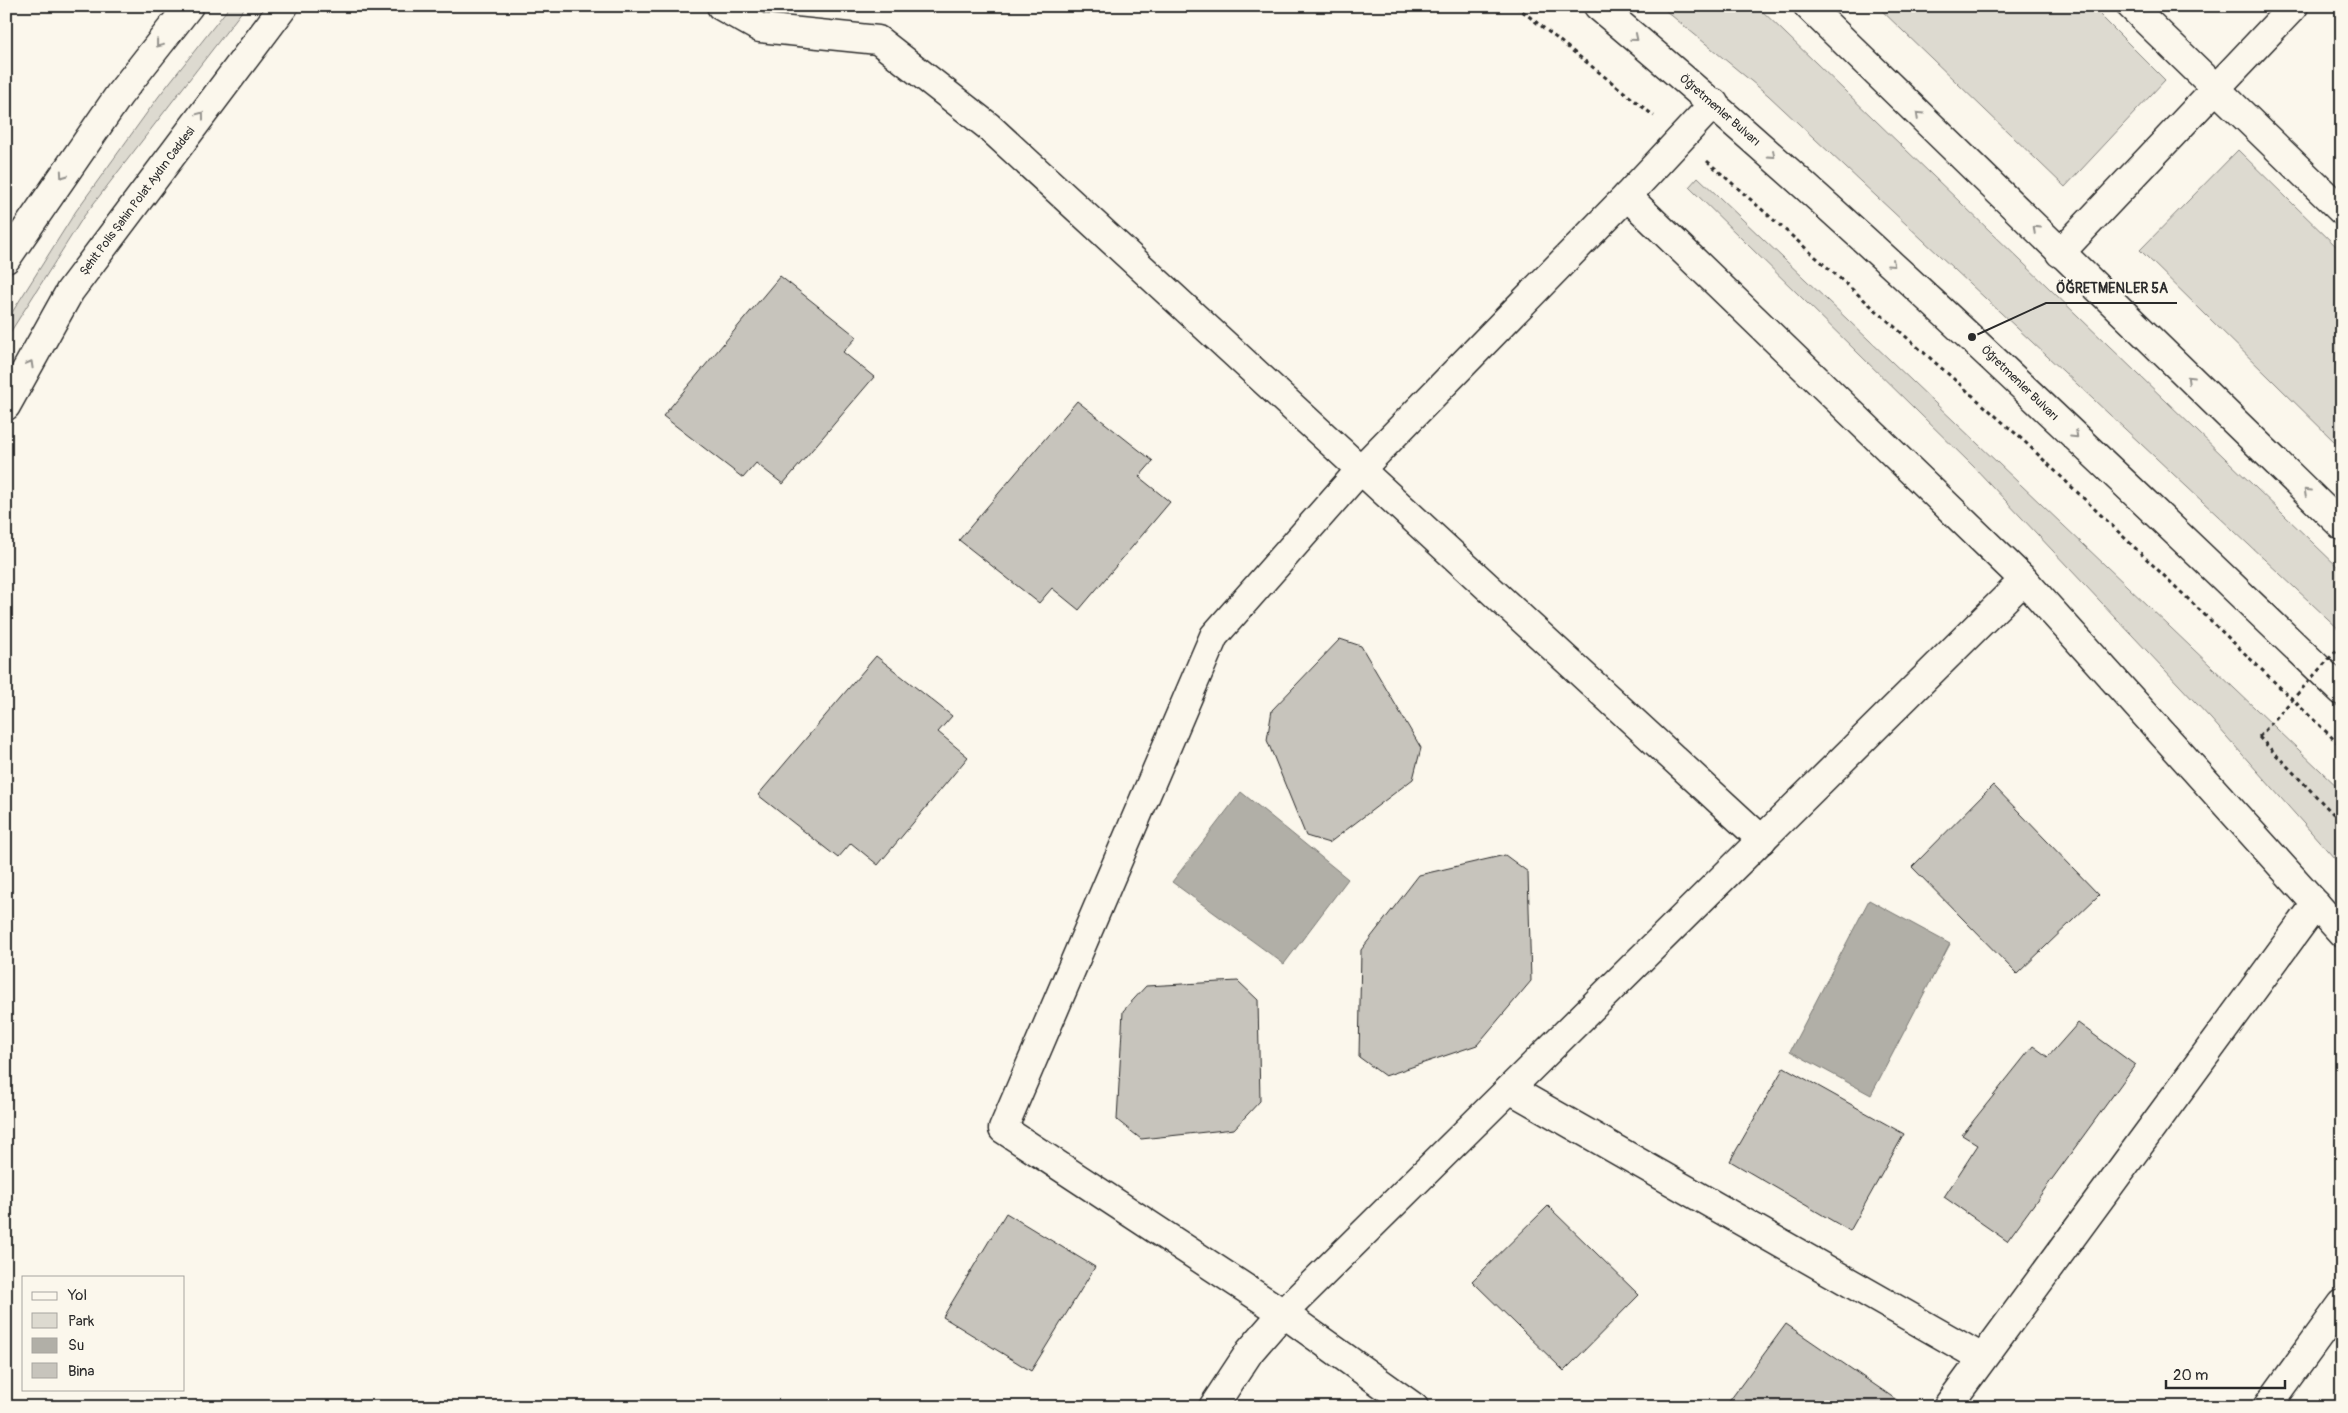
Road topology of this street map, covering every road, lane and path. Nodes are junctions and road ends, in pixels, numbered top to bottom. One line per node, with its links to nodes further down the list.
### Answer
1 (189, 6): 16 (street, one-way to 16)
2 (284, 6): 17 (street, Şehit Polis Şahin Polat Aydın Caddesi, one-way to 2)
3 (721, 6): 18 (street)
4 (1516, 6): 11 (path)
5 (1598, 6): 10 (street, Öğretmenler Bulvarı, one-way to 10)
6 (1808, 6): 15 (street, one-way to 6)
7 (2131, 6): 9 (street)
8 (2294, 6): 9 (street)
9 (2215, 88): 14 (street); 15 (street)
10 (1714, 103): 13 (street); 22 (street, Öğretmenler Bulvarı, one-way to 22)
11 (1654, 117)
12 (1704, 158): 23 (path)
13 (1627, 196): 18 (street); 20 (street)
14 (2342, 211)
15 (2060, 253): 19 (street, one-way to 15)
16 (6, 260)
17 (6, 406)
18 (1361, 469): 25 (street); 30 (street)
19 (2342, 526)
20 (2024, 580): 25 (street); 26 (street)
21 (2342, 644): 24 (path, bridge)
22 (2342, 691)
23 (2342, 747)
24 (2342, 823)
25 (1762, 840): 28 (street)
26 (2316, 904): 27 (street); 31 (street)
27 (2342, 933)
28 (1510, 1089): 30 (street); 31 (street)
29 (2342, 1304): 35 (street)
30 (1283, 1312): 32 (street); 33 (street)
31 (1982, 1358): 34 (street)
32 (1213, 1407)
33 (1414, 1407)
34 (1947, 1407)
35 (2267, 1407)

